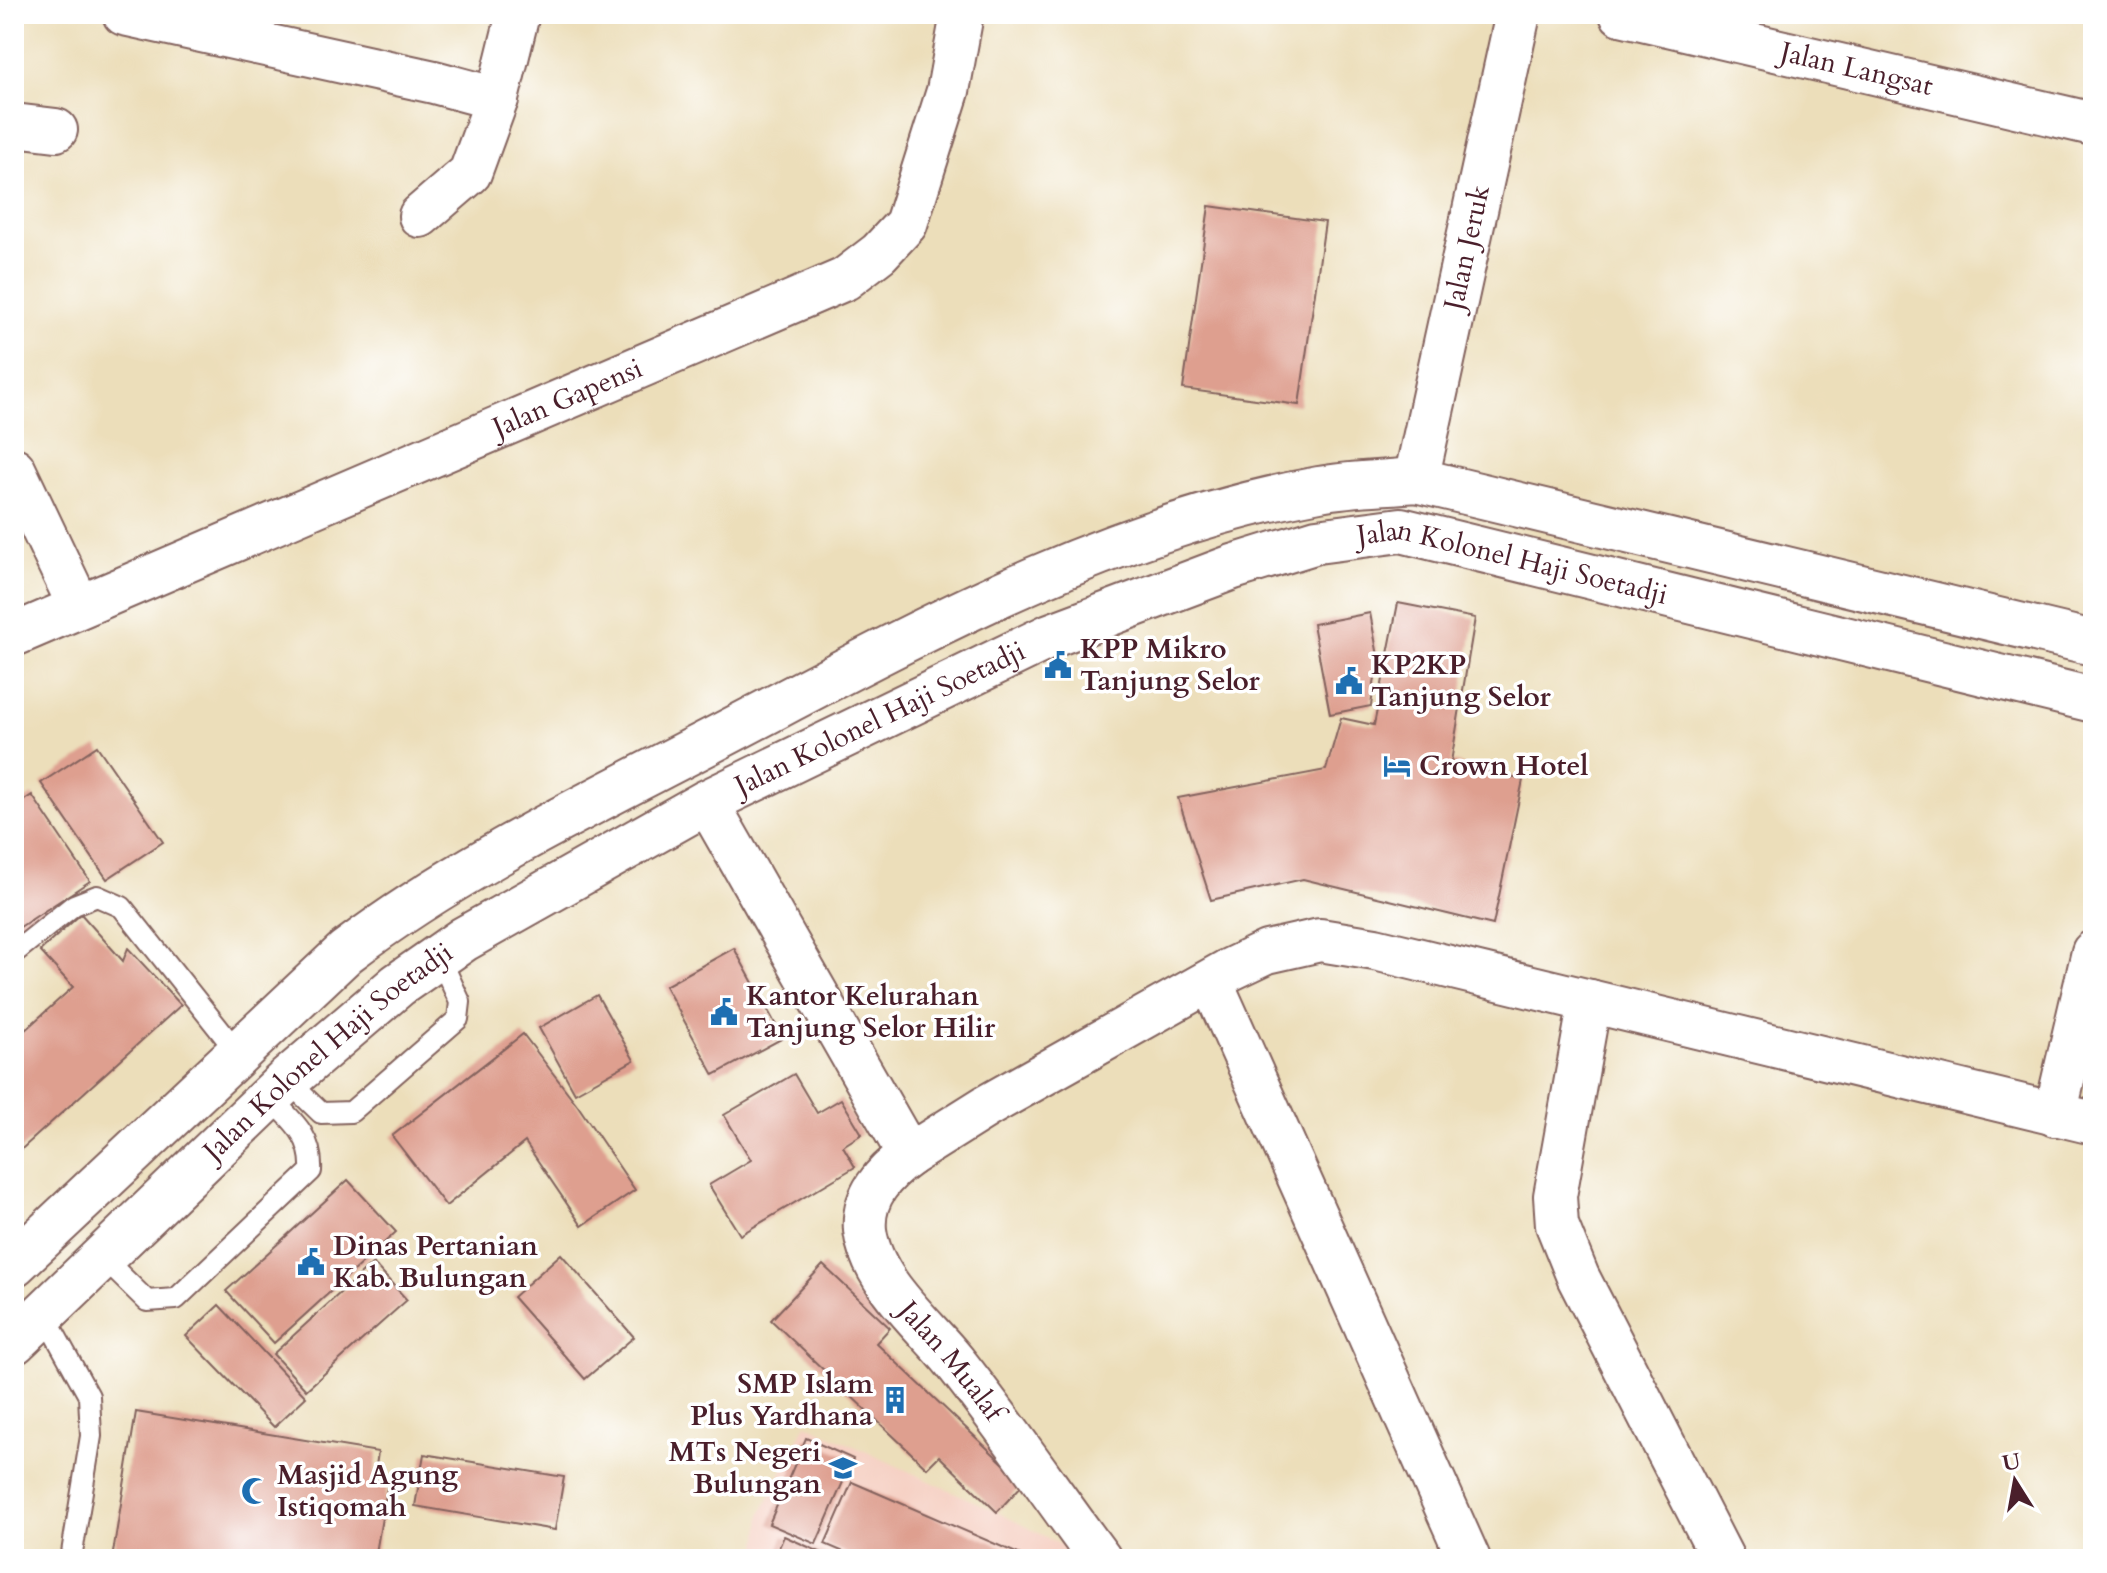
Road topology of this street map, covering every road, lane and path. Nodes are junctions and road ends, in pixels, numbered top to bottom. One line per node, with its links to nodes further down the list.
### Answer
1 (124, 14): 6 (street)
2 (518, 14): 6 (street)
3 (962, 14): 14 (street, Jalan Gapensi)
4 (1518, 14): 12 (main road, Jalan Jeruk)
5 (1621, 14): 7 (street, Jalan Langsat)
6 (497, 99): 10 (street)
7 (2093, 124)
8 (14, 125): 9 (street)
9 (56, 130)
10 (420, 216)
11 (14, 469): 14 (street)
12 (1416, 480): 13 (street); 16 (main road, Jalan Kolonel Haji Soetadji); 24 (main road, Jalan Kolonel Haji Soetadji)
13 (1401, 530): 17 (main road, Jalan Kolonel Haji Soetadji); 18 (main road, Jalan Kolonel Haji Soetadji)
14 (79, 606): 15 (street, Jalan Gapensi)
15 (14, 635)
16 (2093, 643)
17 (2093, 700)
18 (707, 802): 21 (main road, Jalan Kolonel Haji Soetadji); 27 (street)
19 (2093, 952): 26 (street)
20 (14, 953): 24 (lane)
21 (439, 956): 25 (main road, Jalan Kolonel Haji Soetadji); 25 (lane)
22 (1211, 981): 23 (street, Jalan Mualaf); 27 (street, Jalan Mualaf); 33 (street)
23 (1590, 1001): 26 (street, Jalan Mualaf); 34 (street)
24 (238, 1053): 29 (main road, Jalan Kolonel Haji Soetadji)
25 (278, 1089): 28 (main road, Jalan Kolonel Haji Soetadji); 28 (lane)
26 (2074, 1119)
27 (909, 1155): 32 (street, Jalan Mualaf)
28 (102, 1257): 30 (main road, Jalan Kolonel Haji Soetadji)
29 (14, 1264)
30 (28, 1328): 31 (lane)
31 (71, 1559)
32 (1100, 1559)
33 (1469, 1559)
34 (1723, 1559)

